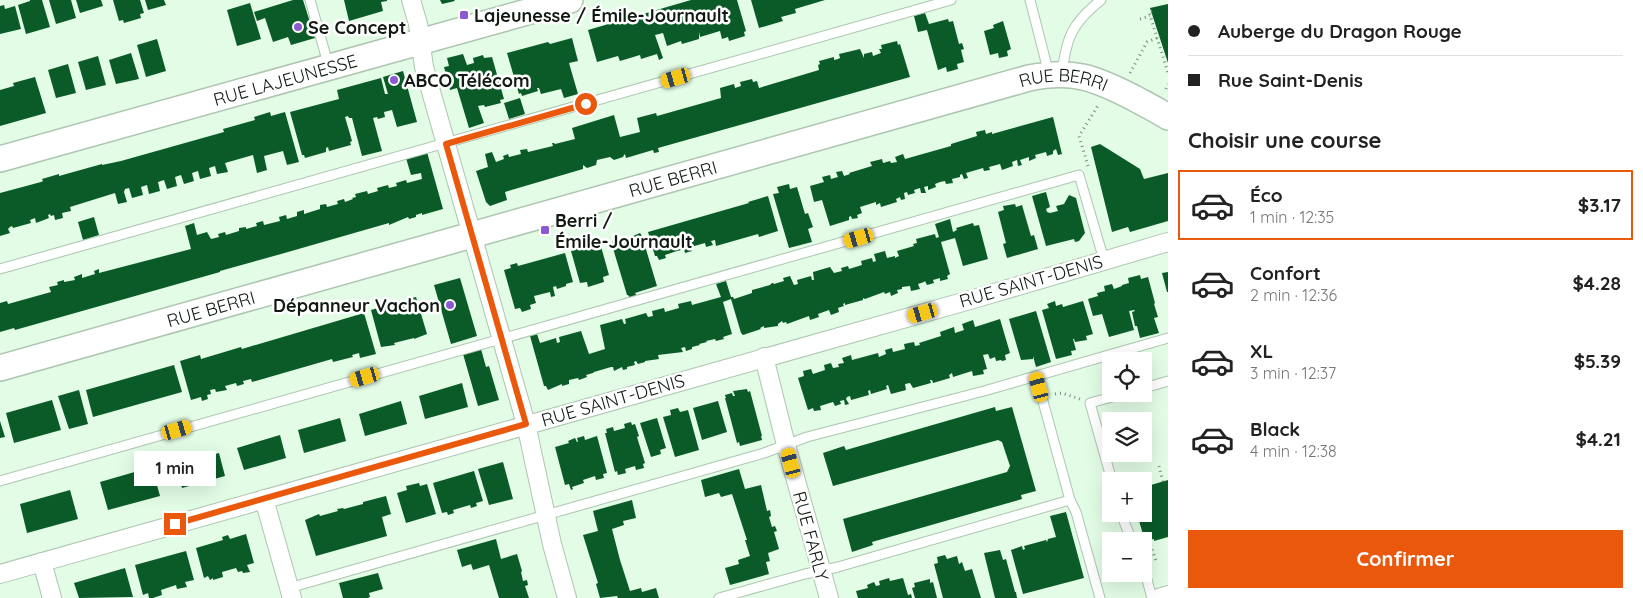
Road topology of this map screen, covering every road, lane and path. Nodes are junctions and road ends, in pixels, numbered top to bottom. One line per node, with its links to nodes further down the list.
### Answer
1 (310, 0): 12 (lane)
2 (411, 0): 11 (street)
3 (570, 0): 11 (main road, RUE LAJEUNESSE)
4 (951, 0): 22 (lane)
5 (1030, 0): 15 (lane)
6 (1101, 0): 15 (lane)
7 (1152, 11): 8 (path)
8 (1150, 16): 9 (path); 10 (path)
9 (1140, 19)
10 (1157, 38): 13 (path); 14 (path)
11 (420, 42): 12 (main road, RUE LAJEUNESSE); 22 (street)
12 (329, 67): 23 (main road, RUE LAJEUNESSE)
13 (1130, 73)
14 (1168, 73)
15 (1056, 74): 21 (main road, RUE BERRI); 25 (main road, RUE BERRI)
16 (1168, 84): 17 (path)
17 (1166, 89)
18 (1093, 102): 19 (path, RUE BERRI)
19 (1099, 104): 20 (path, RUE BERRI); 24 (path)
20 (1105, 108)
21 (1167, 116)
22 (446, 144): 25 (street); 28 (lane)
23 (0, 159)
24 (1090, 172)
25 (472, 235): 30 (street); 32 (main road, RUE BERRI)
26 (1168, 242): 27 (street, RUE SAINT-DENIS)
27 (1104, 260): 30 (lane); 31 (street, RUE SAINT-DENIS)
28 (0, 269)
29 (1168, 338): 33 (lane)
30 (502, 339): 37 (street); 41 (lane)
31 (764, 357): 37 (street, RUE SAINT-DENIS); 38 (street, RUE FARLY)
32 (0, 368)
33 (1036, 376): 38 (lane); 44 (lane)
34 (1168, 381): 35 (lane)
35 (1152, 386)
36 (1102, 400): 40 (lane)
37 (526, 424): 43 (street, RUE SAINT-DENIS); 45 (street)
38 (786, 444): 45 (lane); 49 (street, RUE FARLY)
39 (1159, 466): 42 (path)
40 (1109, 472)
41 (0, 481)
42 (1163, 482)
43 (264, 499): 47 (street, RUE SAINT-DENIS); 52 (street)
44 (1070, 500): 49 (lane); 58 (lane)
45 (546, 514): 52 (lane); 55 (street)
46 (1152, 550): 48 (path)
47 (42, 562): 50 (street, RUE SAINT-DENIS); 54 (street)
48 (1157, 566)
49 (821, 571): 56 (lane); 57 (street, RUE FARLY)
50 (0, 574)
51 (1147, 582): 59 (lane)
52 (291, 593)
53 (1168, 595): 60 (street)
54 (52, 598)
55 (567, 598)
56 (719, 598)
57 (829, 598)
58 (1100, 598)
59 (1152, 598)
60 (1158, 598)

